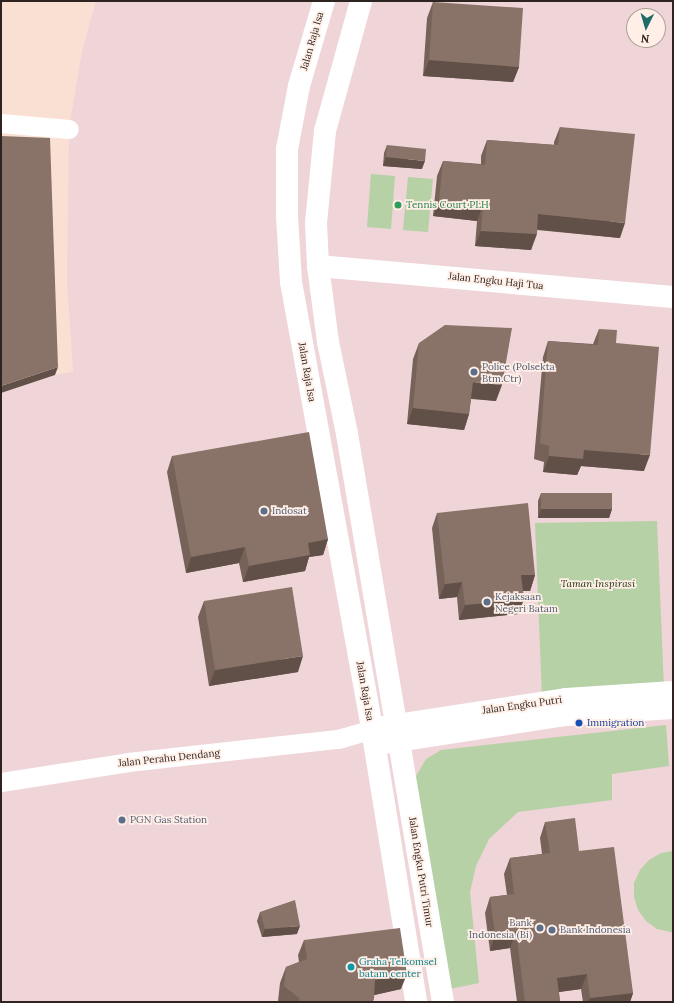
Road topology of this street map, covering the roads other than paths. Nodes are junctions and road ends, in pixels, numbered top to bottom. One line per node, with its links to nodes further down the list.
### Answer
1 (324, 1): 10 (main road, Jalan Raja Isa)
2 (361, 1): 5 (main road)
3 (1, 123): 4 (street)
4 (69, 129)
5 (318, 266): 6 (main road, Jalan Engku Haji Tua); 9 (main road)
6 (673, 297)
7 (673, 692): 9 (main road, Jalan Engku Putri)
8 (673, 708): 9 (main road, Jalan Engku Putri)
9 (398, 733): 10 (main road, Jalan Engku Putri); 13 (main road, Jalan Engku Putri Timur)
10 (373, 736): 11 (street, Jalan Perahu Dendang); 12 (main road)
11 (1, 782)
12 (416, 1002)
13 (443, 1002)

